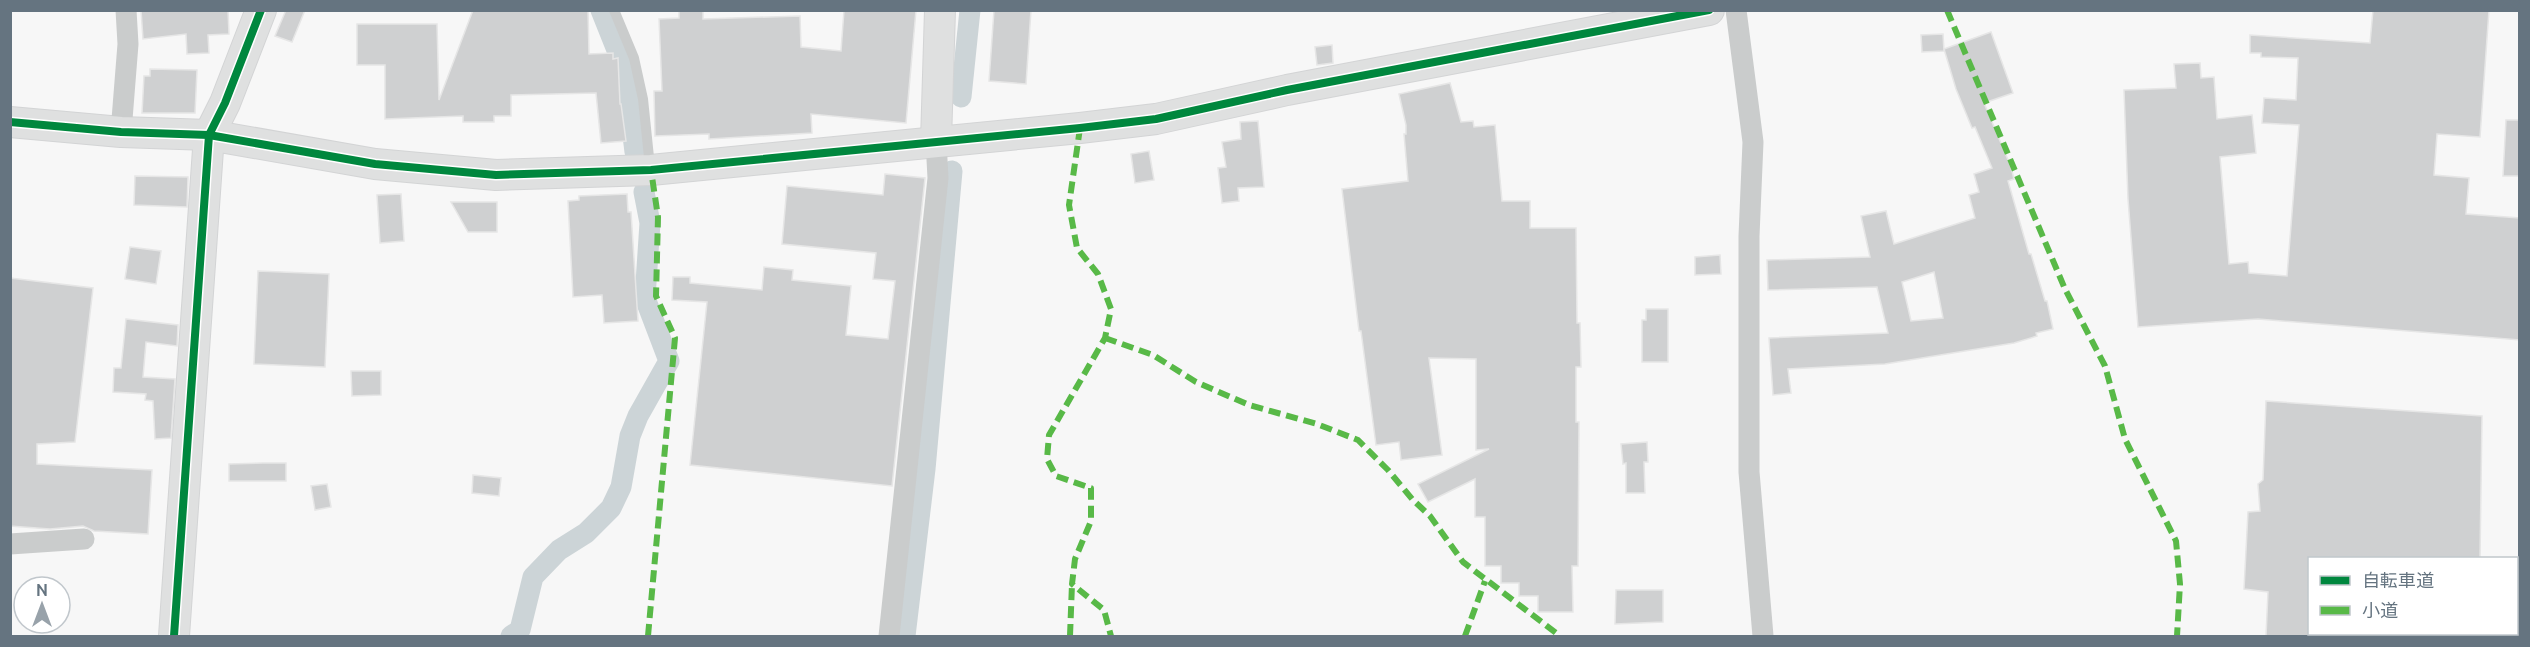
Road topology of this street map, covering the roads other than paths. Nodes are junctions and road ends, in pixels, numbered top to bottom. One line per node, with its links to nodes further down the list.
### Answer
1 (126, 10): 8 (street)
2 (261, 10): 9 (street)
3 (614, 10): 11 (lane)
4 (940, 10): 10 (street)
5 (1710, 10): 10 (street)
6 (1736, 10): 16 (street)
7 (10, 122): 8 (street)
8 (122, 132): 9 (street)
9 (209, 135): 11 (street); 14 (street)
10 (936, 141): 11 (street); 15 (street)
11 (651, 170)
12 (84, 539): 13 (street)
13 (10, 544)
14 (174, 636)
15 (889, 636)
16 (1763, 636)

